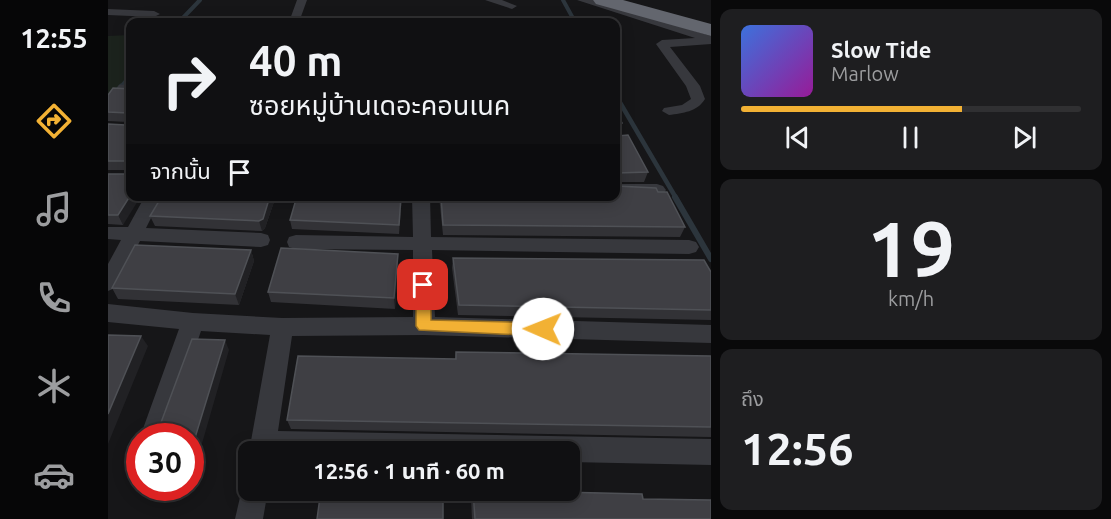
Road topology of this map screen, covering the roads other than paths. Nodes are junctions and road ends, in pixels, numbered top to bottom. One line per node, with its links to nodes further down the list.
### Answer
1 (490, 0): 6 (street)
2 (582, 0): 11 (street)
3 (598, 0): 10 (street)
4 (603, 0): 10 (highway)
5 (662, 0): 8 (highway)
6 (512, 6)
7 (109, 13): 9 (street)
8 (711, 13)
9 (154, 14)
10 (711, 31)
11 (711, 39): 12 (street)
12 (669, 111)
13 (620, 189): 14 (street)
14 (657, 190)
15 (151, 201): 18 (street)
16 (421, 201): 21 (street)
17 (108, 233): 18 (street)
18 (134, 234): 19 (street); 23 (street)
19 (261, 240)
20 (296, 242): 21 (street)
21 (423, 243): 22 (street); 26 (street)
22 (689, 247)
23 (108, 283)
24 (108, 313): 25 (street)
25 (193, 322): 27 (street); 29 (street)
26 (424, 326): 27 (street); 28 (street)
27 (282, 327): 30 (street)
28 (711, 334)
29 (157, 423)
30 (264, 441)
31 (580, 451): 32 (street)
32 (711, 452)
33 (252, 501): 34 (street)
34 (249, 519)

